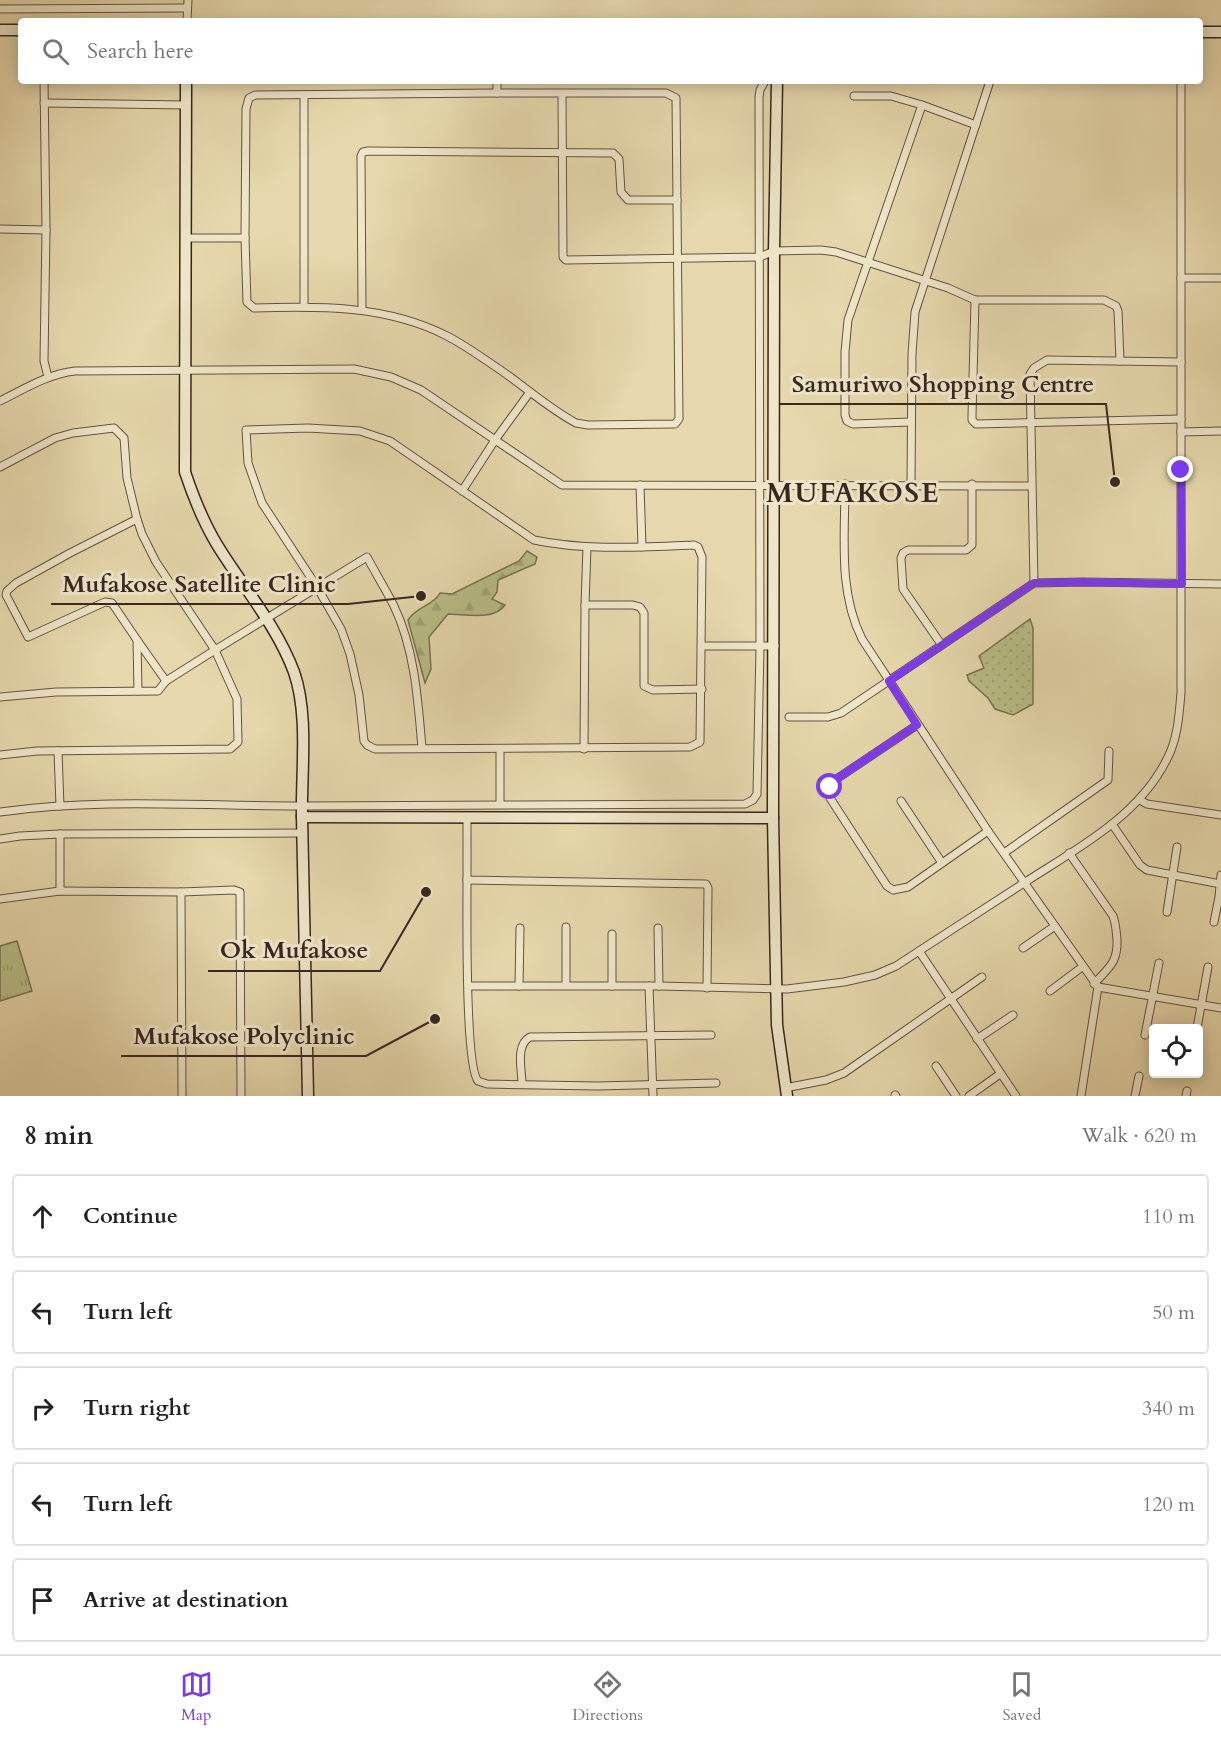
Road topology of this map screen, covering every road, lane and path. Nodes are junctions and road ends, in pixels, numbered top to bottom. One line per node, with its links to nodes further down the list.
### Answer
1 (188, 4): 2 (street)
2 (0, 9)
3 (0, 30): 4 (street)
4 (18, 30)
5 (1203, 32): 6 (street)
6 (1221, 32)
7 (44, 84): 18 (street)
8 (186, 84): 19 (street)
9 (497, 84): 14 (street)
10 (763, 84): 29 (street)
11 (777, 84): 28 (street)
12 (989, 84): 21 (street)
13 (1181, 84): 32 (street)
14 (497, 93): 15 (street); 16 (street)
15 (562, 94): 22 (street); 23 (street)
16 (304, 95): 27 (street); 36 (street)
17 (854, 96): 20 (street)
18 (44, 103): 19 (street); 25 (street)
19 (186, 105): 26 (street)
20 (922, 105): 21 (street); 31 (street)
21 (976, 125): 34 (street)
22 (563, 153): 23 (street); 30 (street); 37 (street)
23 (677, 200): 30 (street)
24 (0, 229): 25 (street)
25 (46, 230): 41 (street)
26 (185, 238): 27 (street); 40 (street)
27 (244, 238): 36 (street)
28 (774, 251): 29 (street); 31 (street); 56 (street)
29 (760, 257): 30 (street); 55 (street)
30 (679, 259): 42 (street)
31 (869, 264): 34 (street); 45 (street)
32 (1181, 278): 33 (street); 39 (street)
33 (1221, 278)
34 (924, 280): 35 (street); 45 (street)
35 (975, 300): 38 (street); 46 (street)
36 (304, 307): 37 (street)
37 (362, 310): 42 (street)
38 (1120, 361): 39 (street); 46 (street)
39 (1181, 362): 44 (street)
40 (185, 369): 41 (street); 49 (street); 67 (street)
41 (48, 377): 43 (street)
42 (530, 392): 49 (street)
43 (0, 401)
44 (1181, 419): 46 (street); 48 (street)
45 (911, 422): 52 (street)
46 (1031, 423): 57 (street)
47 (1221, 431): 48 (street)
48 (1181, 432): 63 (street)
49 (495, 440): 54 (street); 58 (street)
50 (0, 467): 59 (street)
51 (845, 484): 52 (street); 56 (street); 75 (street)
52 (911, 484): 53 (street)
53 (972, 484): 57 (street); 69 (street)
54 (640, 485): 55 (street); 61 (street)
55 (760, 485): 56 (street); 72 (street)
56 (774, 485): 71 (street)
57 (1031, 486): 62 (street)
58 (462, 492): 60 (street); 65 (street)
59 (137, 519): 68 (street); 73 (street)
60 (587, 547): 61 (street); 66 (street)
61 (642, 547): 70 (street)
62 (1034, 583): 63 (street); 69 (street)
63 (1182, 584): 64 (street); 87 (street)
64 (1221, 584)
65 (317, 587): 67 (street); 81 (street); 81 (street)
66 (585, 604): 76 (street); 83 (street)
67 (267, 618): 73 (street); 92 (street)
68 (137, 640): 74 (street); 77 (street)
69 (941, 644): 75 (street)
70 (702, 646): 72 (street); 76 (street)
71 (775, 646): 72 (street); 95 (street)
72 (760, 647): 89 (street)
73 (215, 650): 74 (street); 84 (street)
74 (166, 681): 77 (street)
75 (889, 681): 79 (street); 80 (street)
76 (702, 689): 83 (street)
77 (138, 691): 78 (street)
78 (0, 697)
79 (789, 717)
80 (917, 725): 97 (street); 104 (street)
81 (423, 748): 82 (street)
82 (500, 749): 83 (street); 89 (street)
83 (584, 749)
84 (58, 751): 86 (street); 90 (street)
85 (1109, 751): 102 (street)
86 (0, 755)
87 (1140, 800): 93 (street); 96 (street)
88 (901, 801): 104 (street)
89 (500, 804): 92 (street)
90 (60, 806): 91 (street); 92 (street)
91 (0, 812)
92 (302, 812): 94 (street); 98 (street)
93 (1221, 815)
94 (467, 818): 95 (street); 107 (street)
95 (773, 818): 134 (street)
96 (1112, 824): 103 (street); 106 (street)
97 (988, 831): 102 (street); 104 (street)
98 (303, 833): 99 (street); 156 (street)
99 (60, 834): 100 (street); 110 (street)
100 (0, 839)
101 (1177, 847): 106 (street)
102 (1004, 853): 108 (street)
103 (1069, 853): 108 (street); 132 (street)
104 (942, 863)
105 (1221, 875): 109 (street)
106 (1172, 876): 109 (street); 113 (street)
107 (467, 880): 127 (street); 133 (street)
108 (1024, 883): 115 (street); 121 (street)
109 (1220, 884): 114 (street)
110 (60, 891): 111 (street); 112 (street)
111 (181, 892): 154 (street); 155 (street)
112 (0, 899)
113 (1167, 912)
114 (1214, 922)
115 (1055, 926): 120 (street); 124 (street)
116 (566, 927): 126 (street)
117 (520, 928): 128 (street)
118 (658, 928): 131 (street)
119 (612, 934): 129 (street)
120 (1023, 948)
121 (919, 951): 134 (street); 137 (street)
122 (1160, 963): 136 (street)
123 (1208, 967): 138 (street)
124 (1082, 968): 132 (street); 135 (street)
125 (982, 977): 137 (street)
126 (566, 985): 128 (street); 129 (street)
127 (469, 986): 128 (street); 150 (street)
128 (519, 986)
129 (612, 986): 130 (street)
130 (649, 986): 131 (street); 144 (street)
131 (659, 986): 133 (street)
132 (1096, 986): 136 (street); 162 (street)
133 (707, 988): 134 (street)
134 (776, 989): 153 (street)
135 (1050, 991)
136 (1152, 997): 138 (street); 143 (street)
137 (951, 1000): 145 (street); 153 (street)
138 (1202, 1005): 139 (street); 141 (street)
139 (1221, 1008)
140 (1013, 1015): 145 (street)
141 (1198, 1024)
142 (711, 1035): 144 (street)
143 (1145, 1035)
144 (651, 1037): 150 (street); 152 (street)
145 (977, 1039): 147 (street)
146 (936, 1066): 159 (street)
147 (1000, 1074): 160 (street); 161 (street)
148 (1139, 1076): 163 (street)
149 (716, 1083): 152 (street)
150 (522, 1084): 151 (street)
151 (598, 1086): 152 (street); 157 (street)
152 (652, 1086): 158 (street)
153 (786, 1092)
154 (182, 1096)
155 (241, 1096)
156 (308, 1096)
157 (600, 1096)
158 (653, 1096)
159 (956, 1096)
160 (969, 1096)
161 (1016, 1096)
162 (1081, 1096)
163 (1135, 1096)

